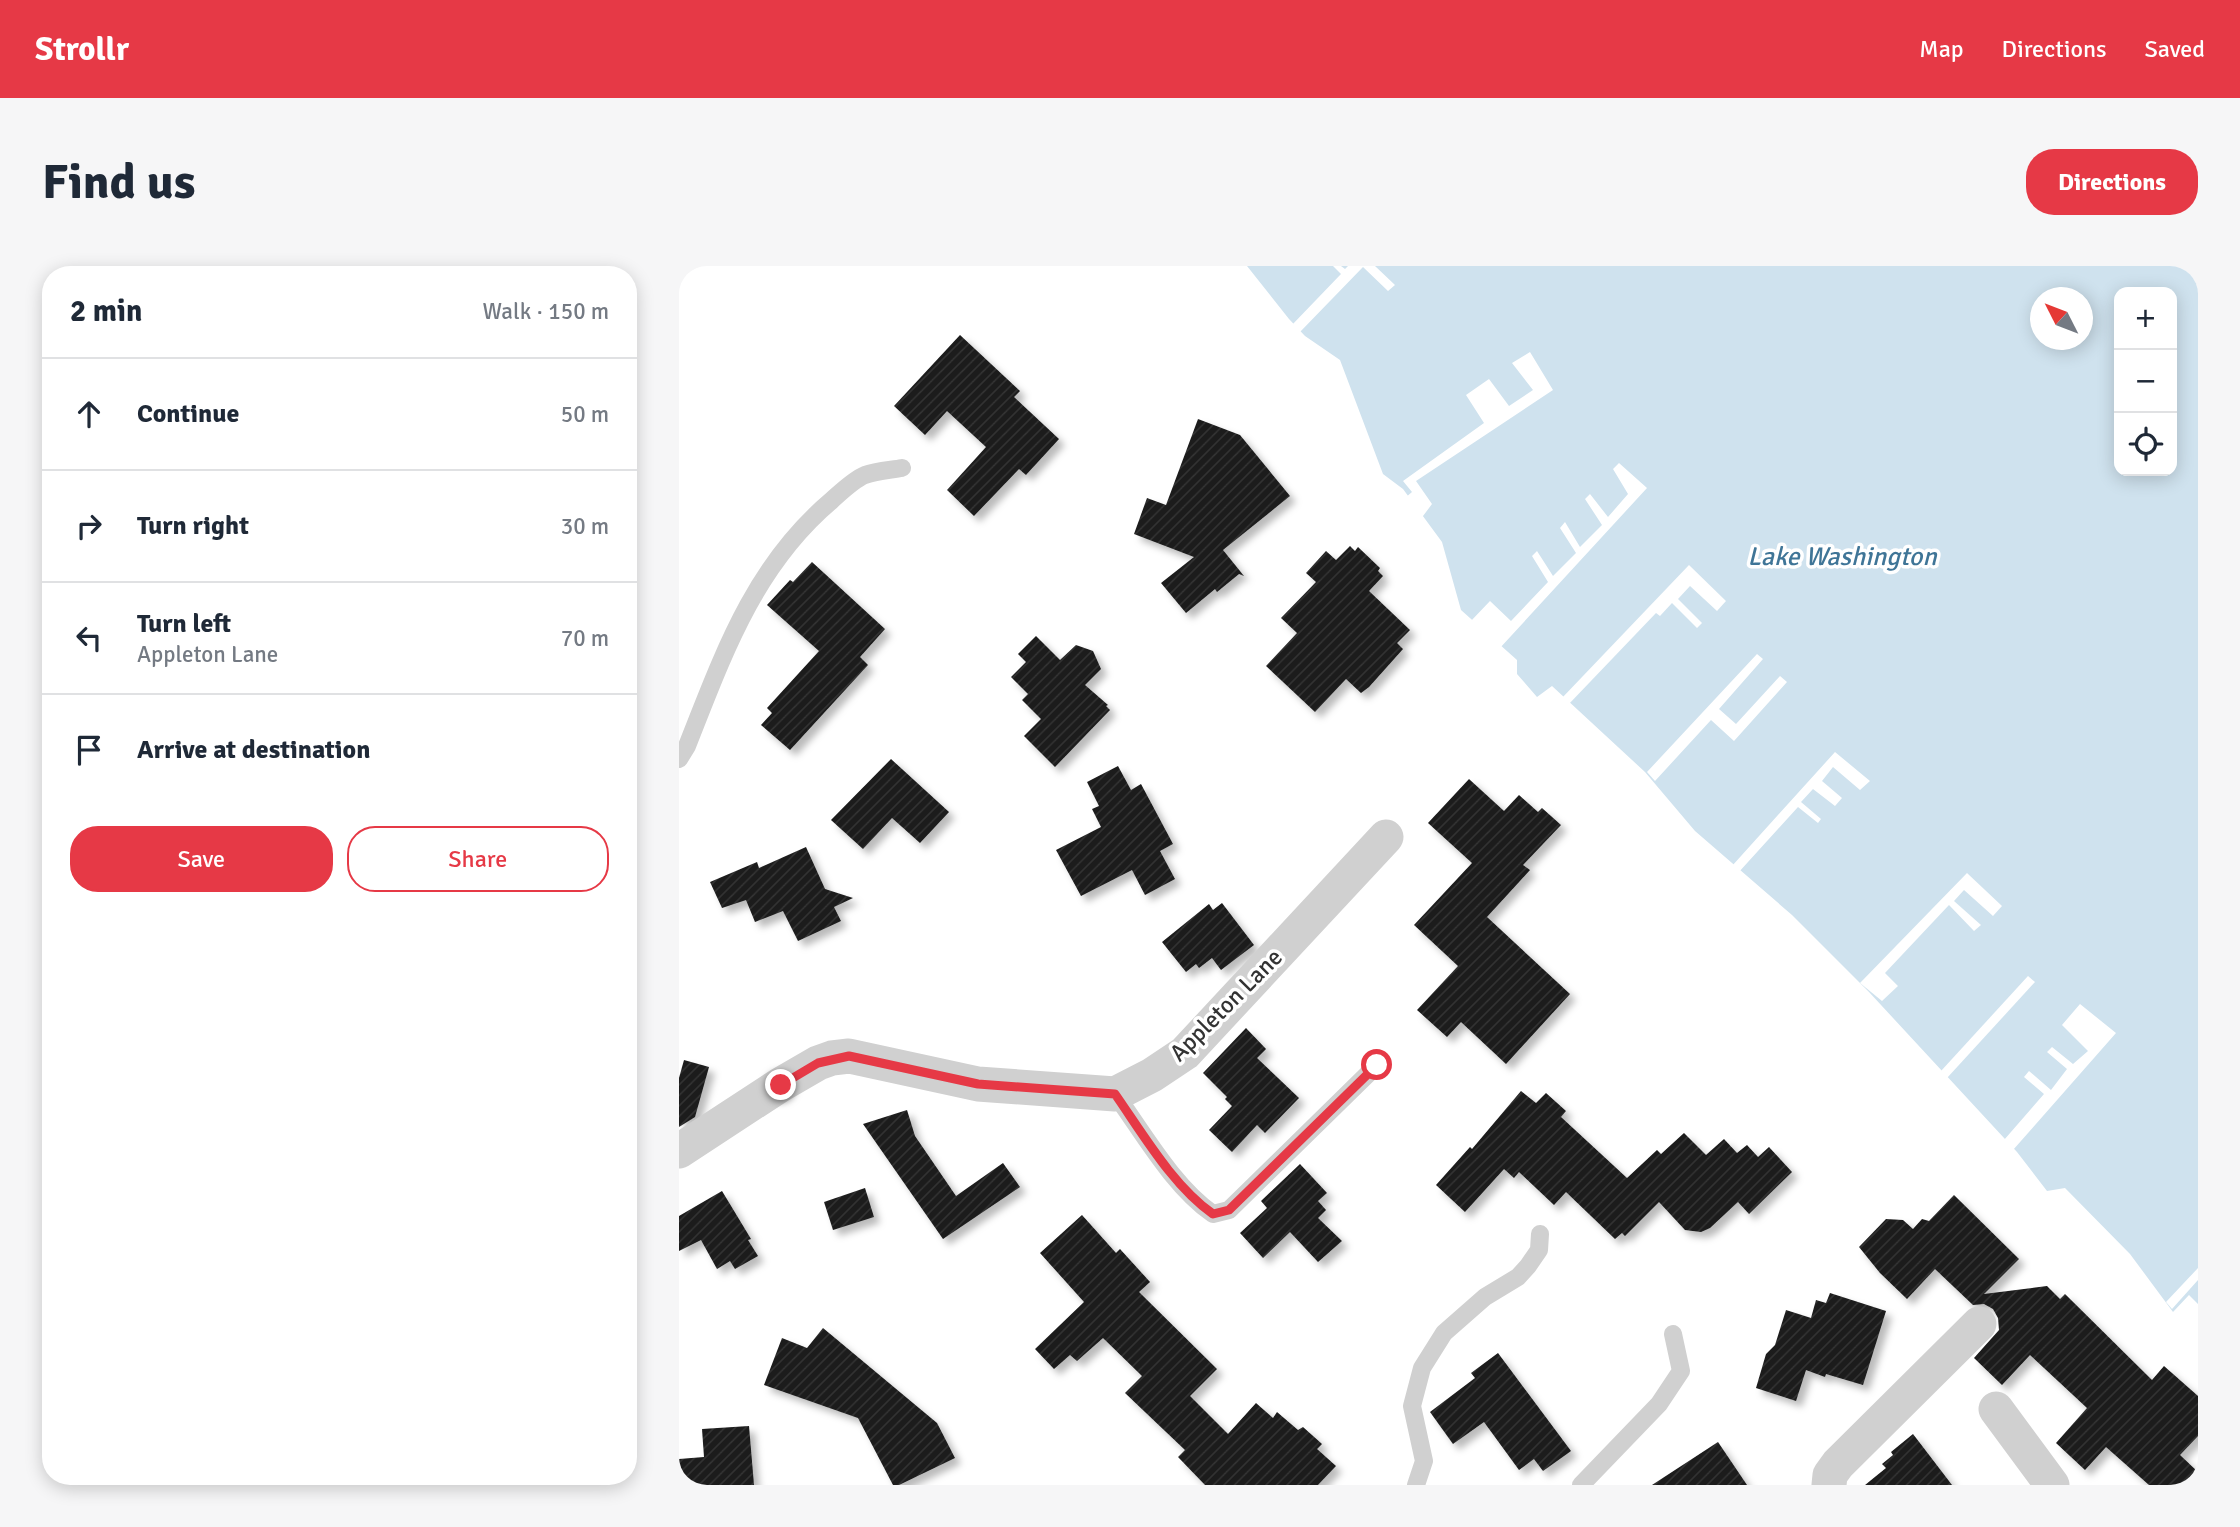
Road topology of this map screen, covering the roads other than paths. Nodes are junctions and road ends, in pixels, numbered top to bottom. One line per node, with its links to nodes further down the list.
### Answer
1 (902, 468): 2 (lane)
2 (679, 759)
3 (1385, 837): 5 (street, Appleton Lane)
4 (1377, 1065): 5 (lane)
5 (1115, 1094): 6 (street)
6 (679, 1151)
7 (1540, 1234): 11 (lane)
8 (1979, 1324): 13 (street)
9 (1673, 1334): 12 (lane)
10 (1996, 1409): 14 (street)
11 (1416, 1485)
12 (1581, 1485)
13 (1829, 1485)
14 (2052, 1485)

